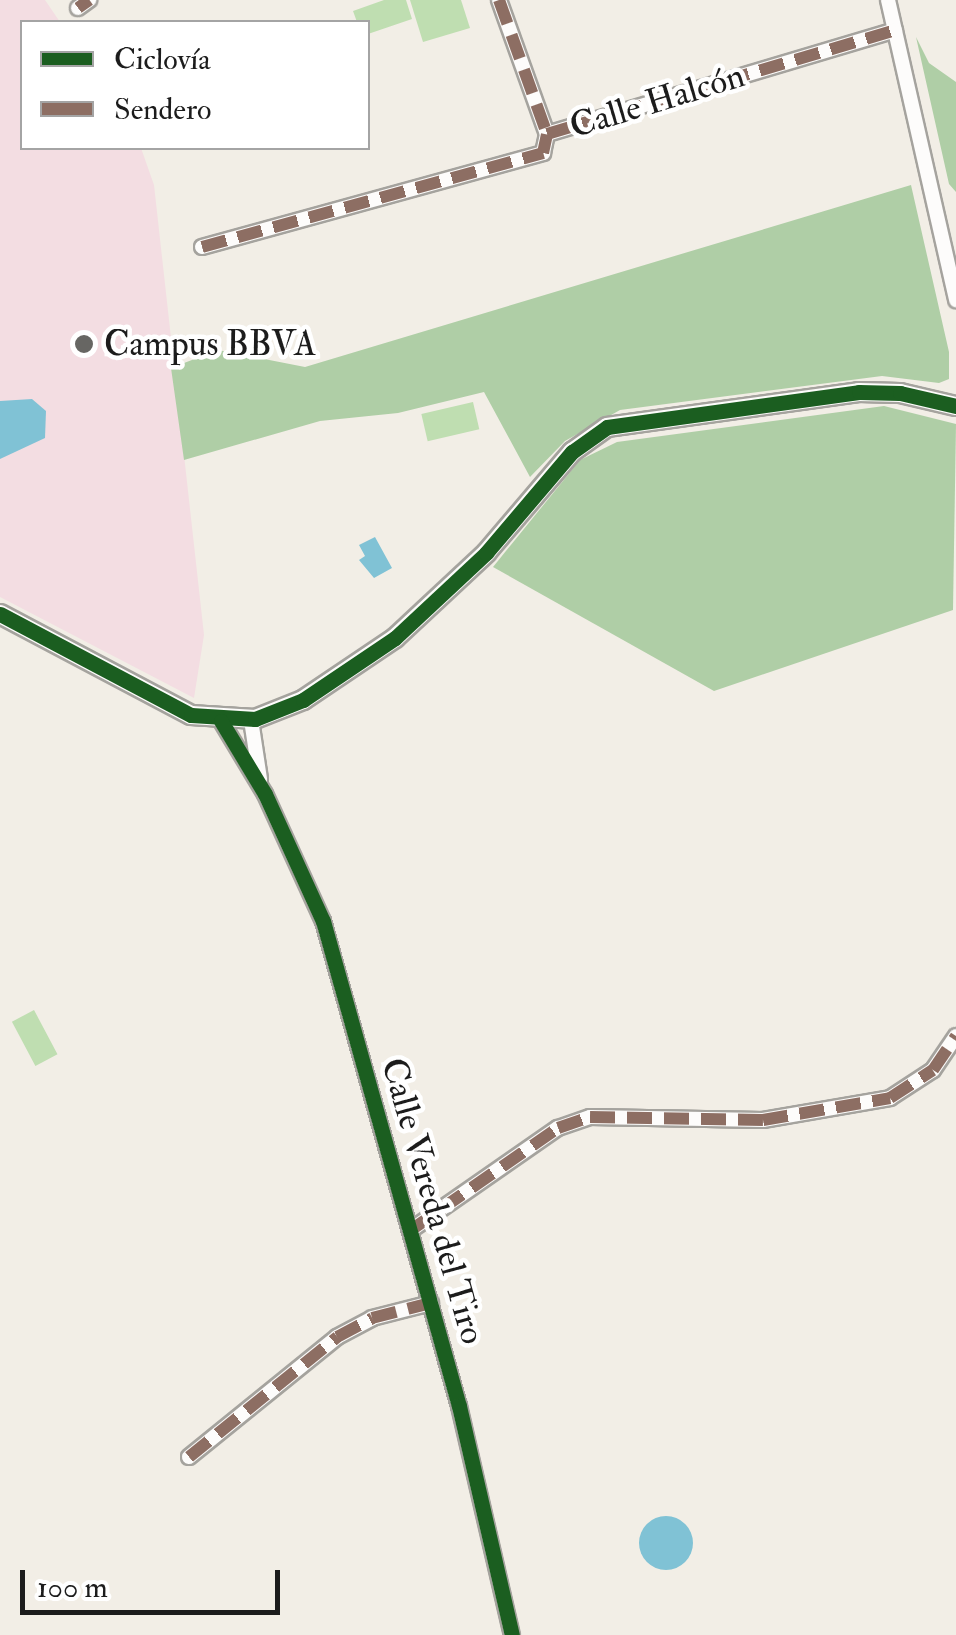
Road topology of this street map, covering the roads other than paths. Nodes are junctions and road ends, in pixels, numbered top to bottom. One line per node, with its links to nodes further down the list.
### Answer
1 (499, 0): 4 (street)
2 (888, 0): 3 (street)
3 (895, 30): 4 (street, Calle Halcón); 6 (street)
4 (547, 134): 5 (street, Calle Halcón)
5 (202, 247)
6 (956, 300)
7 (955, 404): 9 (street)
8 (0, 614): 10 (street)
9 (250, 720): 10 (street); 11 (street, Calle Vereda del Tiro)
10 (222, 721): 11 (street, Calle Vereda del Tiro)
11 (265, 794): 13 (street, Calle Vereda del Tiro)
12 (956, 1036): 13 (street, Calle Vereda del Tiro)
13 (411, 1230): 14 (street, Calle Vereda del Tiro)
14 (431, 1303): 15 (street, Calle Vereda del Tiro); 16 (street, Calle Vereda del Tiro)
15 (189, 1457)
16 (512, 1635)

